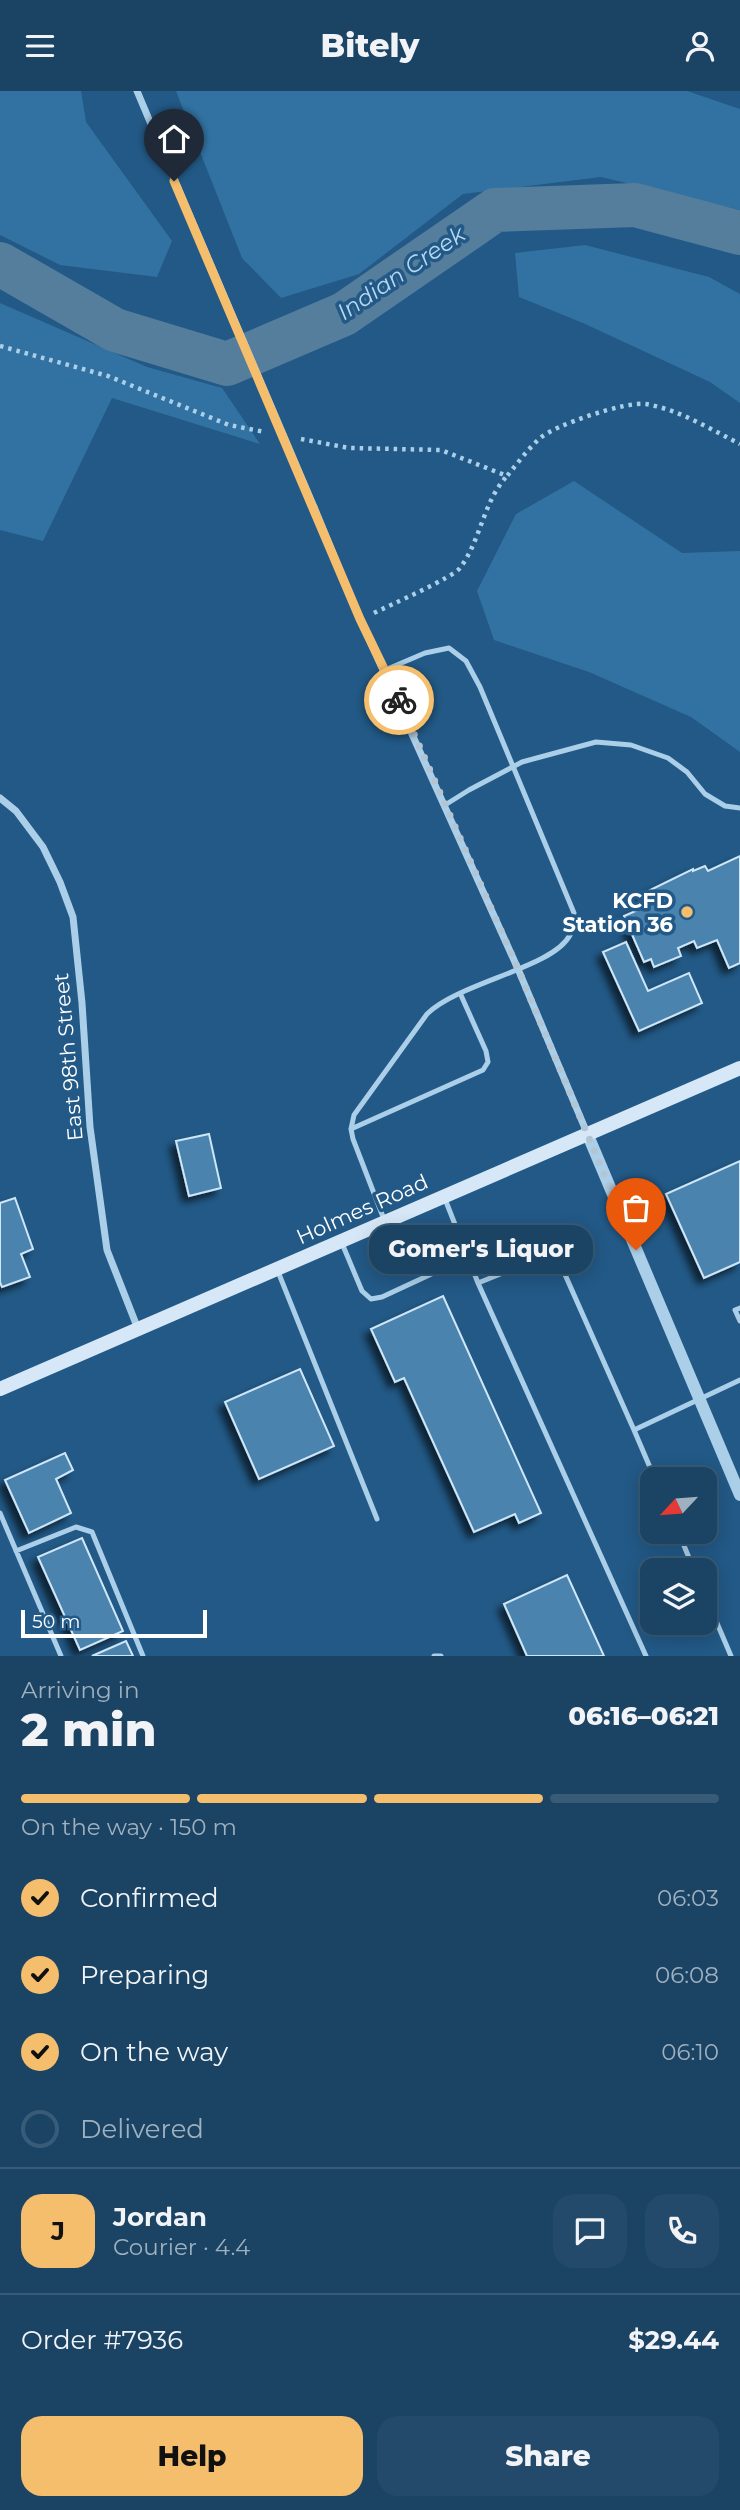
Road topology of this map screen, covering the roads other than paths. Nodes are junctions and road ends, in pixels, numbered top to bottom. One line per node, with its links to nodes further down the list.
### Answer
1 (138, 91): 2 (street, bridge)
2 (385, 670): 3 (lane); 5 (street)
3 (514, 766): 5 (lane); 6 (lane); 7 (lane)
4 (0, 798): 20 (street, East 98th Street)
5 (445, 805): 7 (street)
6 (740, 809)
7 (518, 969): 8 (lane); 11 (street)
8 (460, 993): 10 (lane); 10 (lane)
9 (740, 1068): 11 (main road, Holmes Road)
10 (351, 1129): 13 (lane)
11 (587, 1133): 12 (main road, Holmes Road); 23 (street)
12 (443, 1196): 13 (main road, Holmes Road); 15 (lane)
13 (385, 1222): 14 (main road, Holmes Road)
14 (341, 1241): 15 (lane); 16 (main road, Holmes Road)
15 (468, 1257): 17 (lane)
16 (276, 1269): 20 (main road, Holmes Road); 28 (lane)
17 (478, 1283): 24 (lane); 35 (lane)
18 (740, 1308): 19 (lane)
19 (740, 1321)
20 (138, 1330): 22 (main road, Holmes Road)
21 (740, 1380): 23 (lane)
22 (0, 1389)
23 (699, 1399): 24 (lane); 26 (street)
24 (634, 1430): 25 (lane)
25 (650, 1467)
26 (740, 1495)
27 (0, 1513): 29 (lane)
28 (377, 1519)
29 (16, 1551): 31 (lane); 32 (lane)
30 (717, 1623): 36 (lane)
31 (61, 1656)
32 (143, 1656)
33 (434, 1656): 34 (lane)
34 (441, 1656)
35 (646, 1656)
36 (731, 1656)

